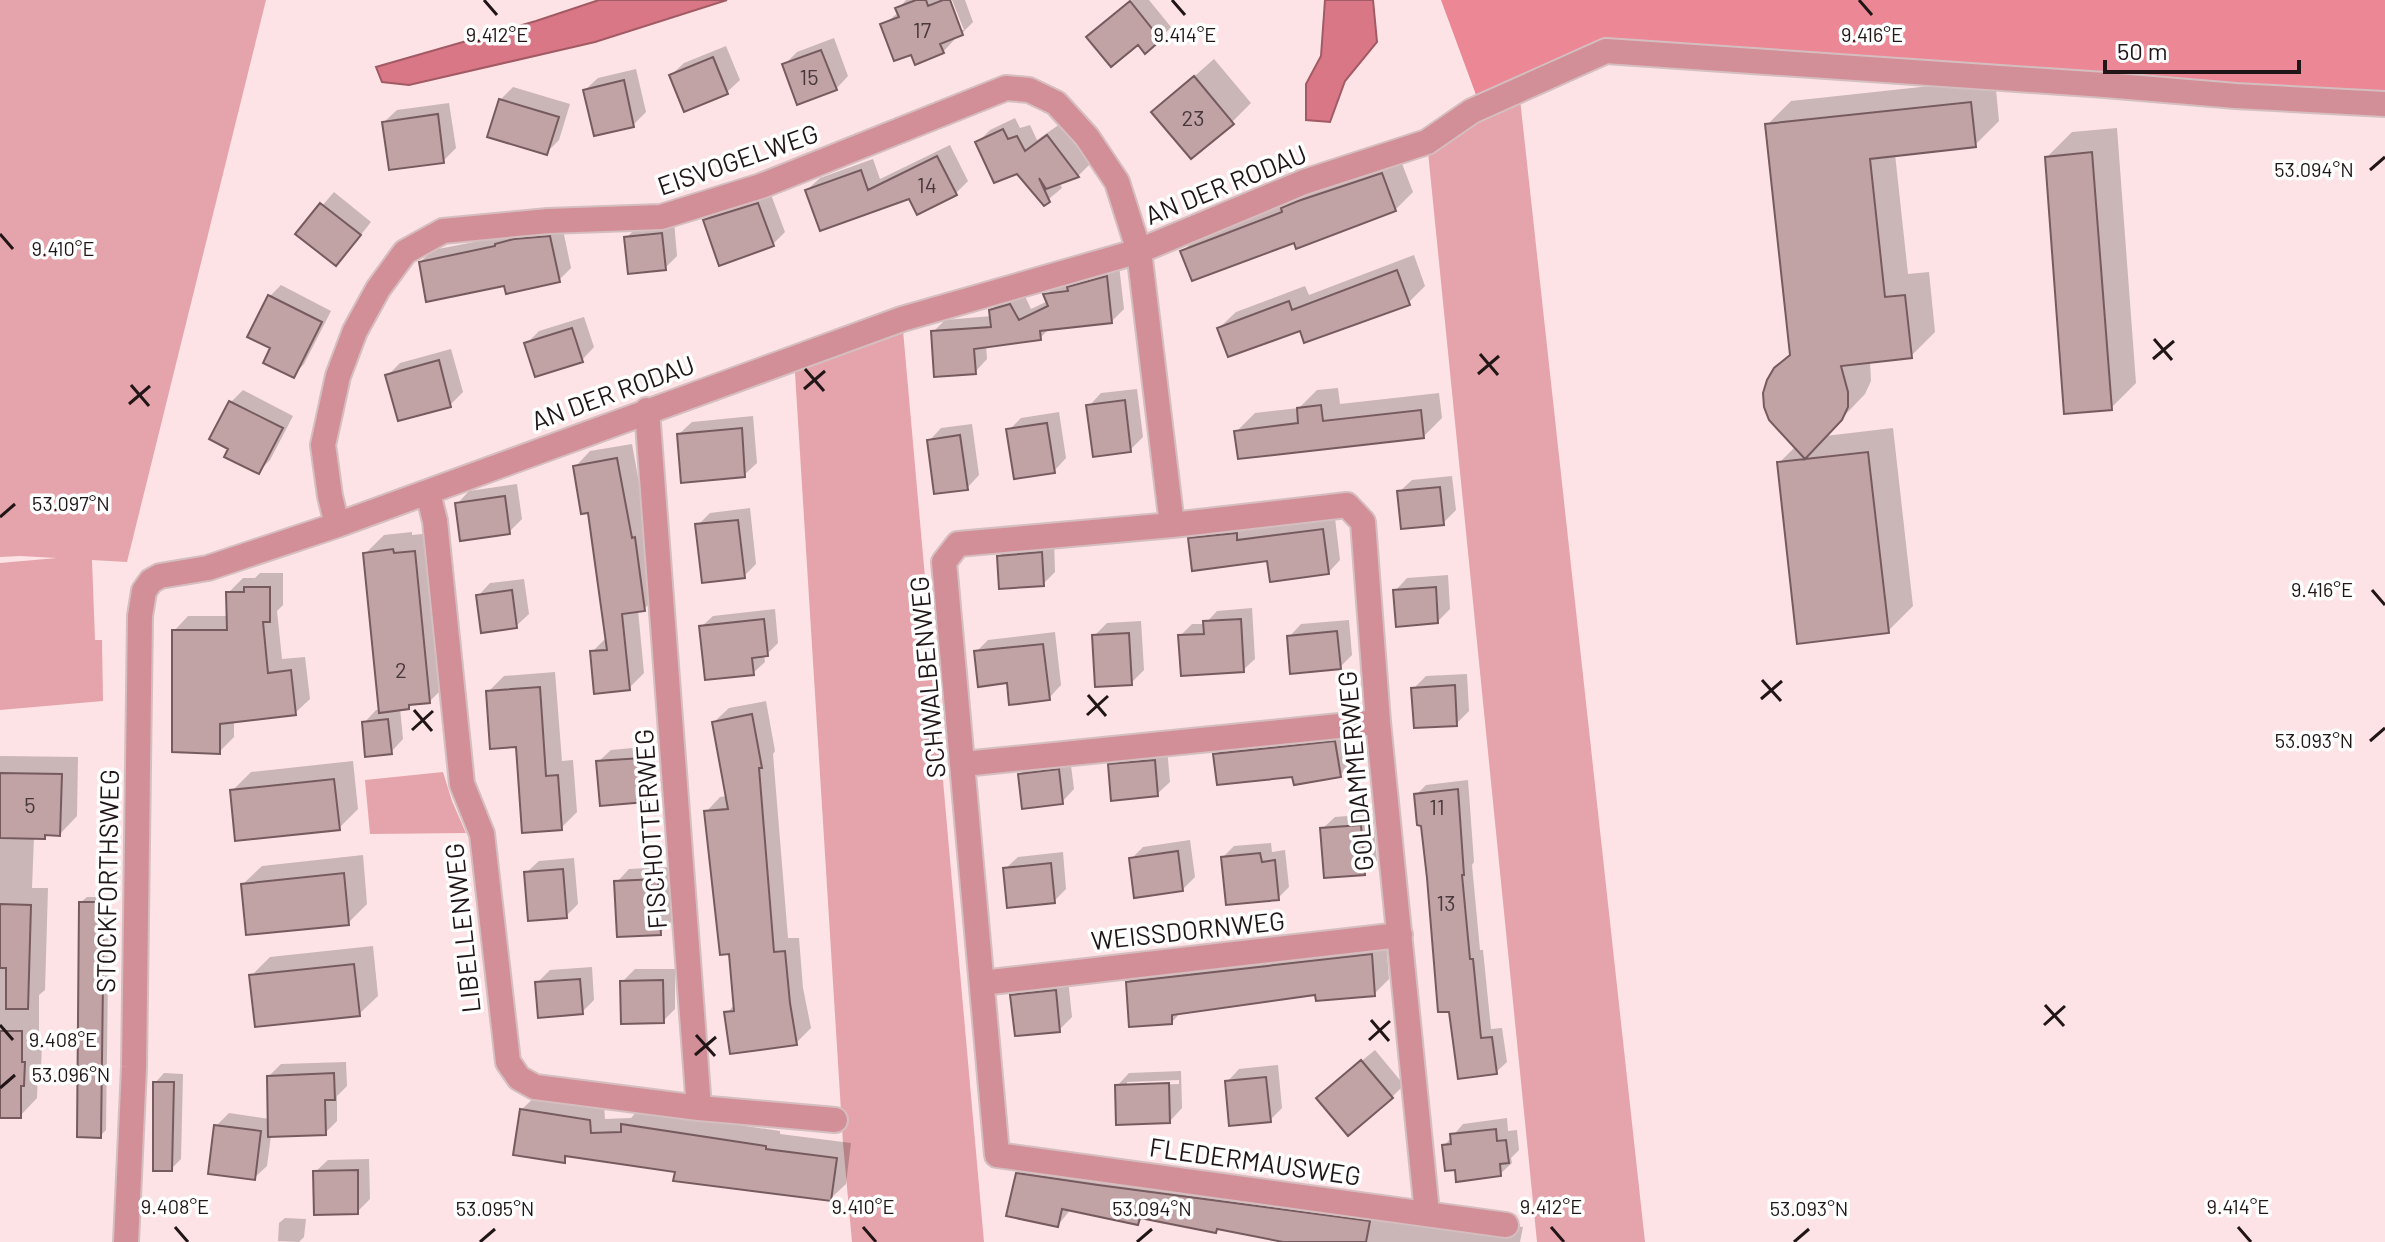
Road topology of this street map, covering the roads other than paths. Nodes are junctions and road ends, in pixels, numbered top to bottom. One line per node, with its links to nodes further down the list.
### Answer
1 (2385, 104): 2 (street, AN DER RODAU)
2 (1139, 251): 3 (street, AN DER RODAU); 5 (street, EISVOGELWEG); 6 (street)
3 (647, 410): 4 (street, AN DER RODAU); 12 (street, FISCHOTTERWEG)
4 (428, 493): 5 (street, AN DER RODAU); 12 (street, LIBELLENWEG)
5 (337, 525): 7 (street, AN DER RODAU)
6 (1172, 525): 8 (street, GOLDAMMERWEG); 9 (street, SCHWALBENWEG)
7 (140, 616): 17 (street, STOCKFORTHSWEG)
8 (1378, 722): 9 (street); 10 (street, GOLDAMMERWEG)
9 (964, 764): 11 (street, SCHWALBENWEG)
10 (1400, 935): 11 (street, WEISSDORNWEG); 15 (street, GOLDAMMERWEG)
11 (982, 983): 14 (street, SCHWALBENWEG)
12 (699, 1108): 13 (street)
13 (835, 1120)
14 (997, 1155): 15 (street, FLEDERMAUSWEG)
15 (1427, 1213): 16 (street, FLEDERMAUSWEG)
16 (1506, 1225)
17 (126, 1242)

